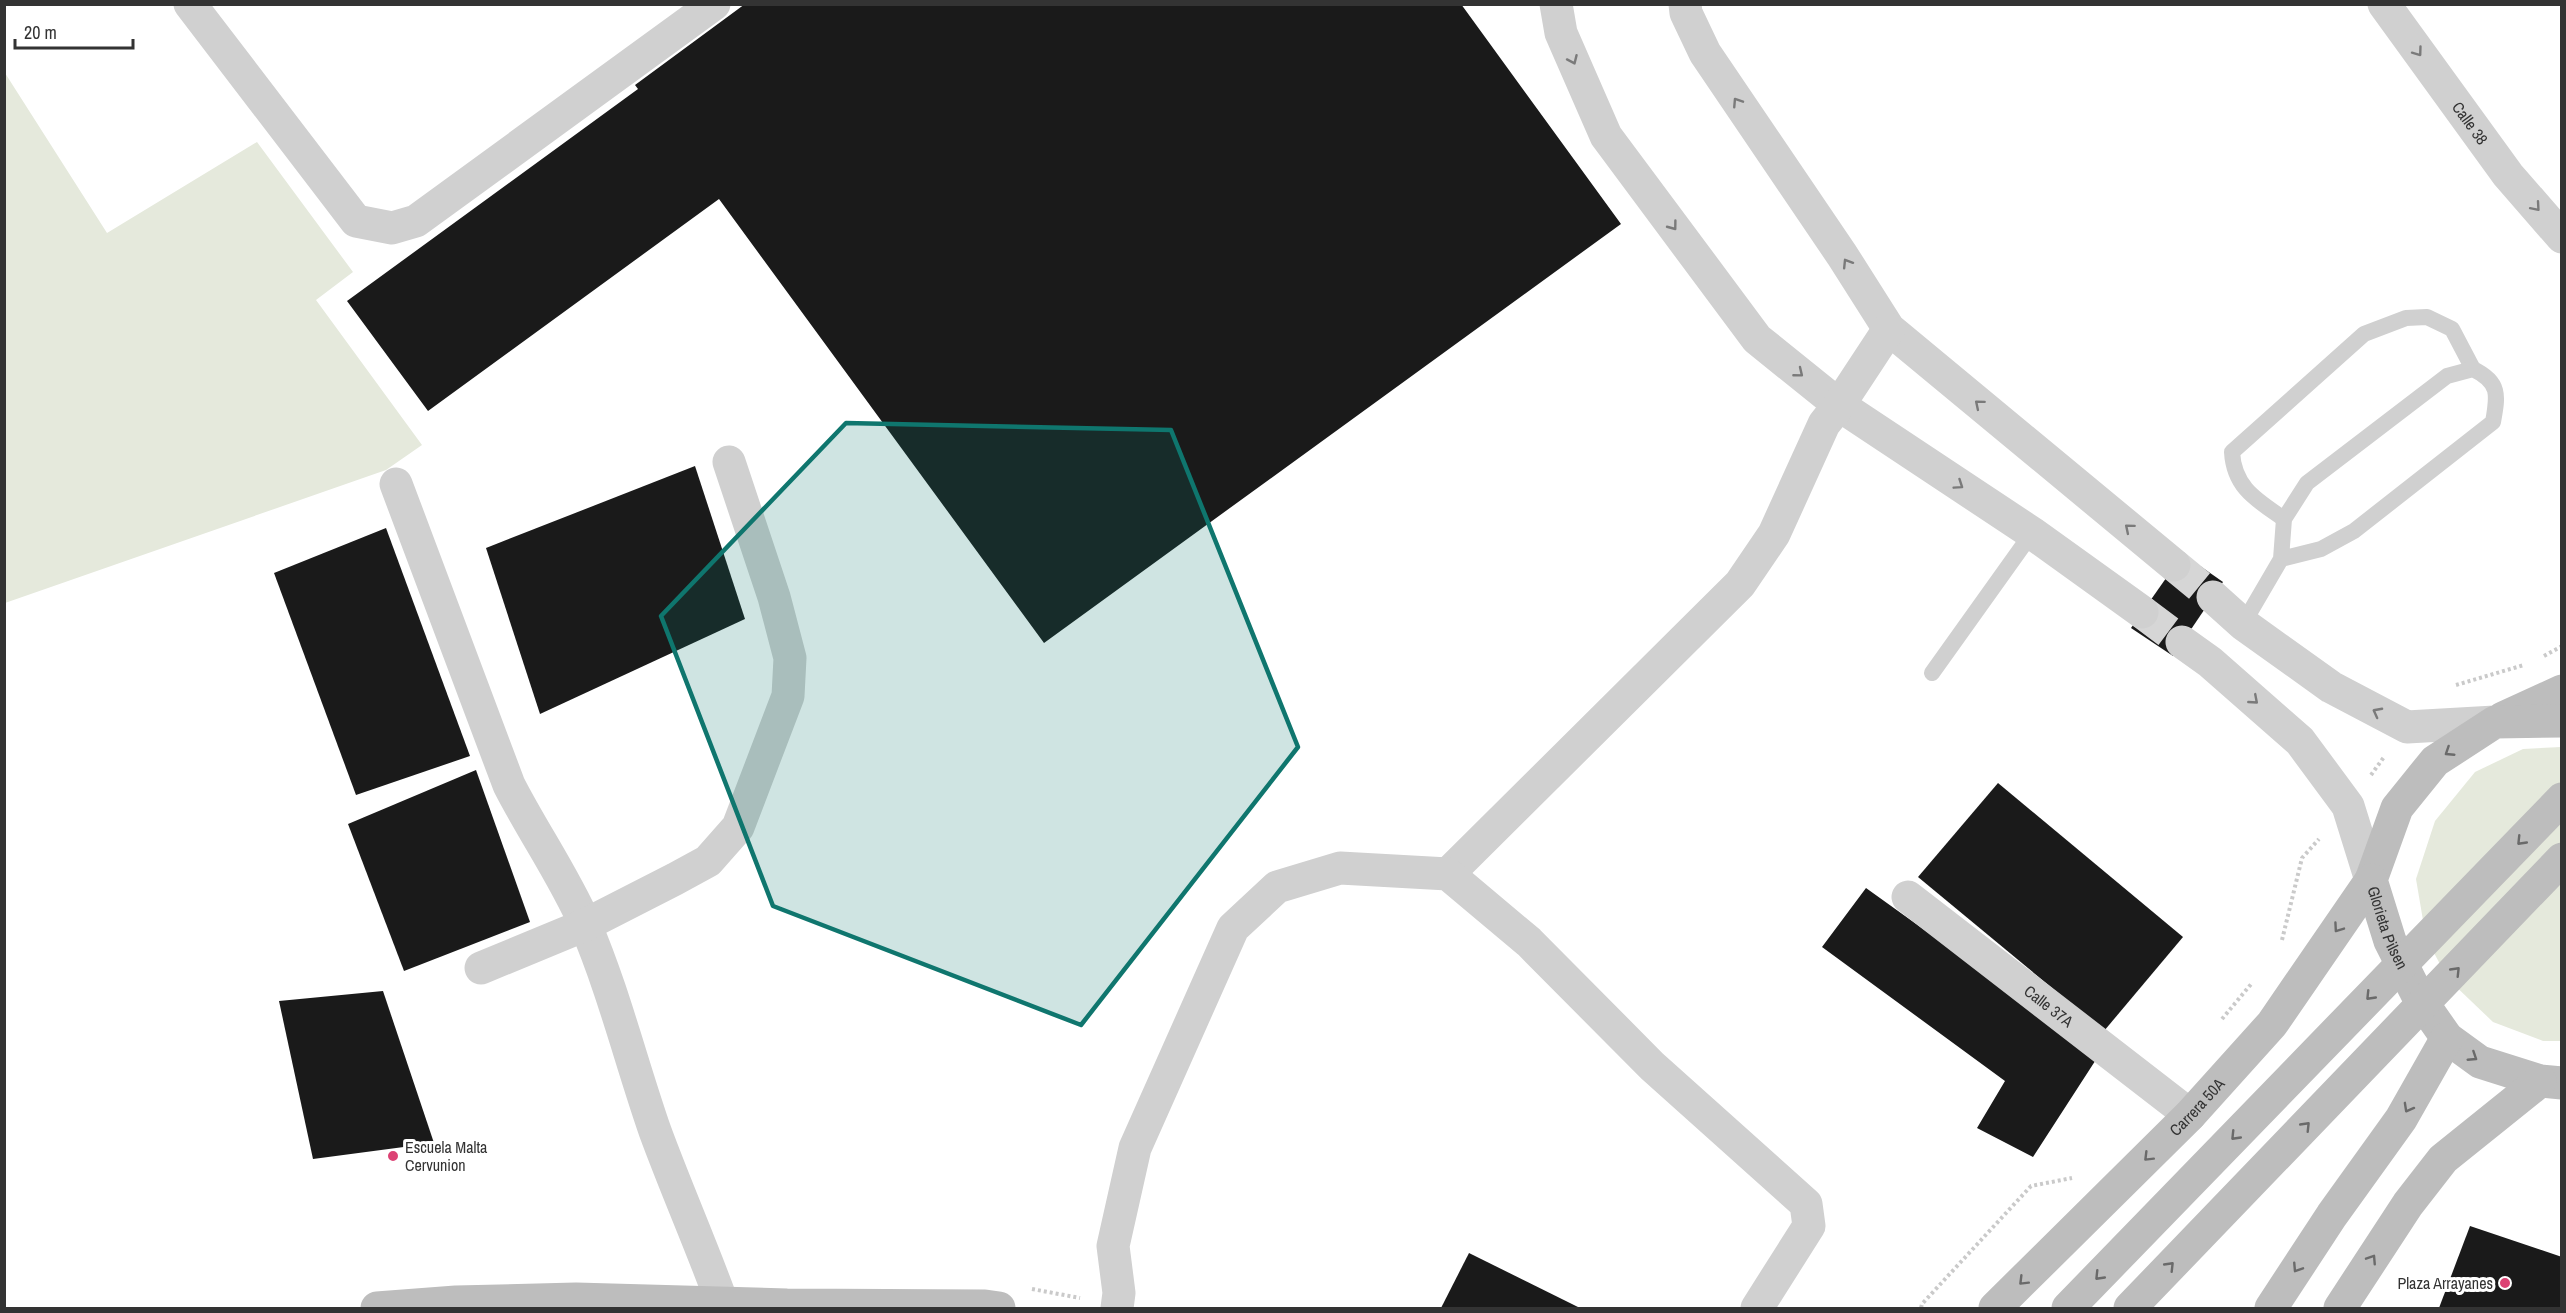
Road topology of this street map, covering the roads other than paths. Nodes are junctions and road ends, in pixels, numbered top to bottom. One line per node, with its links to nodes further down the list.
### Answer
1 (190, 4): 2 (street)
2 (714, 4)
3 (1556, 4): 9 (street, one-way to 9)
4 (1685, 4): 7 (street, one-way to 4)
5 (2384, 4): 6 (street, Calle 38, one-way to 6)
6 (2562, 237)
7 (1889, 329): 9 (street); 15 (street, one-way to 7)
8 (2473, 369): 12 (lane); 12 (lane); 14 (lane)
9 (1839, 405): 13 (street, one-way to 13); 27 (street)
10 (729, 462): 30 (street)
11 (396, 484): 30 (street)
12 (2284, 519): 14 (lane)
13 (2032, 533): 17 (street); 21 (lane)
14 (2281, 559): 18 (lane)
15 (2174, 565)
16 (2213, 597): 18 (street)
17 (2142, 612)
18 (2243, 624): 20 (street); 24 (street, one-way to 18)
19 (2182, 642): 20 (street)
20 (2210, 662): 28 (street, one-way to 28)
21 (1932, 674)
22 (2562, 691): 24 (main road)
23 (2562, 721): 24 (main road)
24 (2495, 722): 28 (main road, Glorieta Pilsen, one-way to 28)
25 (2562, 799): 41 (main road, one-way to 41, bridge)
26 (2562, 859): 42 (main road, one-way to 26, bridge)
27 (1448, 873): 38 (street); 39 (street)
28 (2371, 880): 32 (main road, Glorieta Pilsen); 34 (main road, Carrera 50A, one-way to 34)
29 (1908, 897): 34 (street, Calle 37A)
30 (585, 925): 31 (street); 35 (street)
31 (481, 968)
32 (2447, 1038): 33 (main road, Glorieta Pilsen, one-way to 33); 43 (main road, one-way to 43)
33 (2551, 1082): 44 (main road, one-way to 33)
34 (2190, 1115): 40 (main road, Carrera 50A, one-way to 40)
35 (723, 1305): 36 (main road); 37 (main road)
36 (377, 1308)
37 (999, 1308)
38 (1117, 1308)
39 (1757, 1308)
40 (1995, 1308)
41 (2068, 1308)
42 (2130, 1308)
43 (2271, 1308)
44 (2340, 1308)

